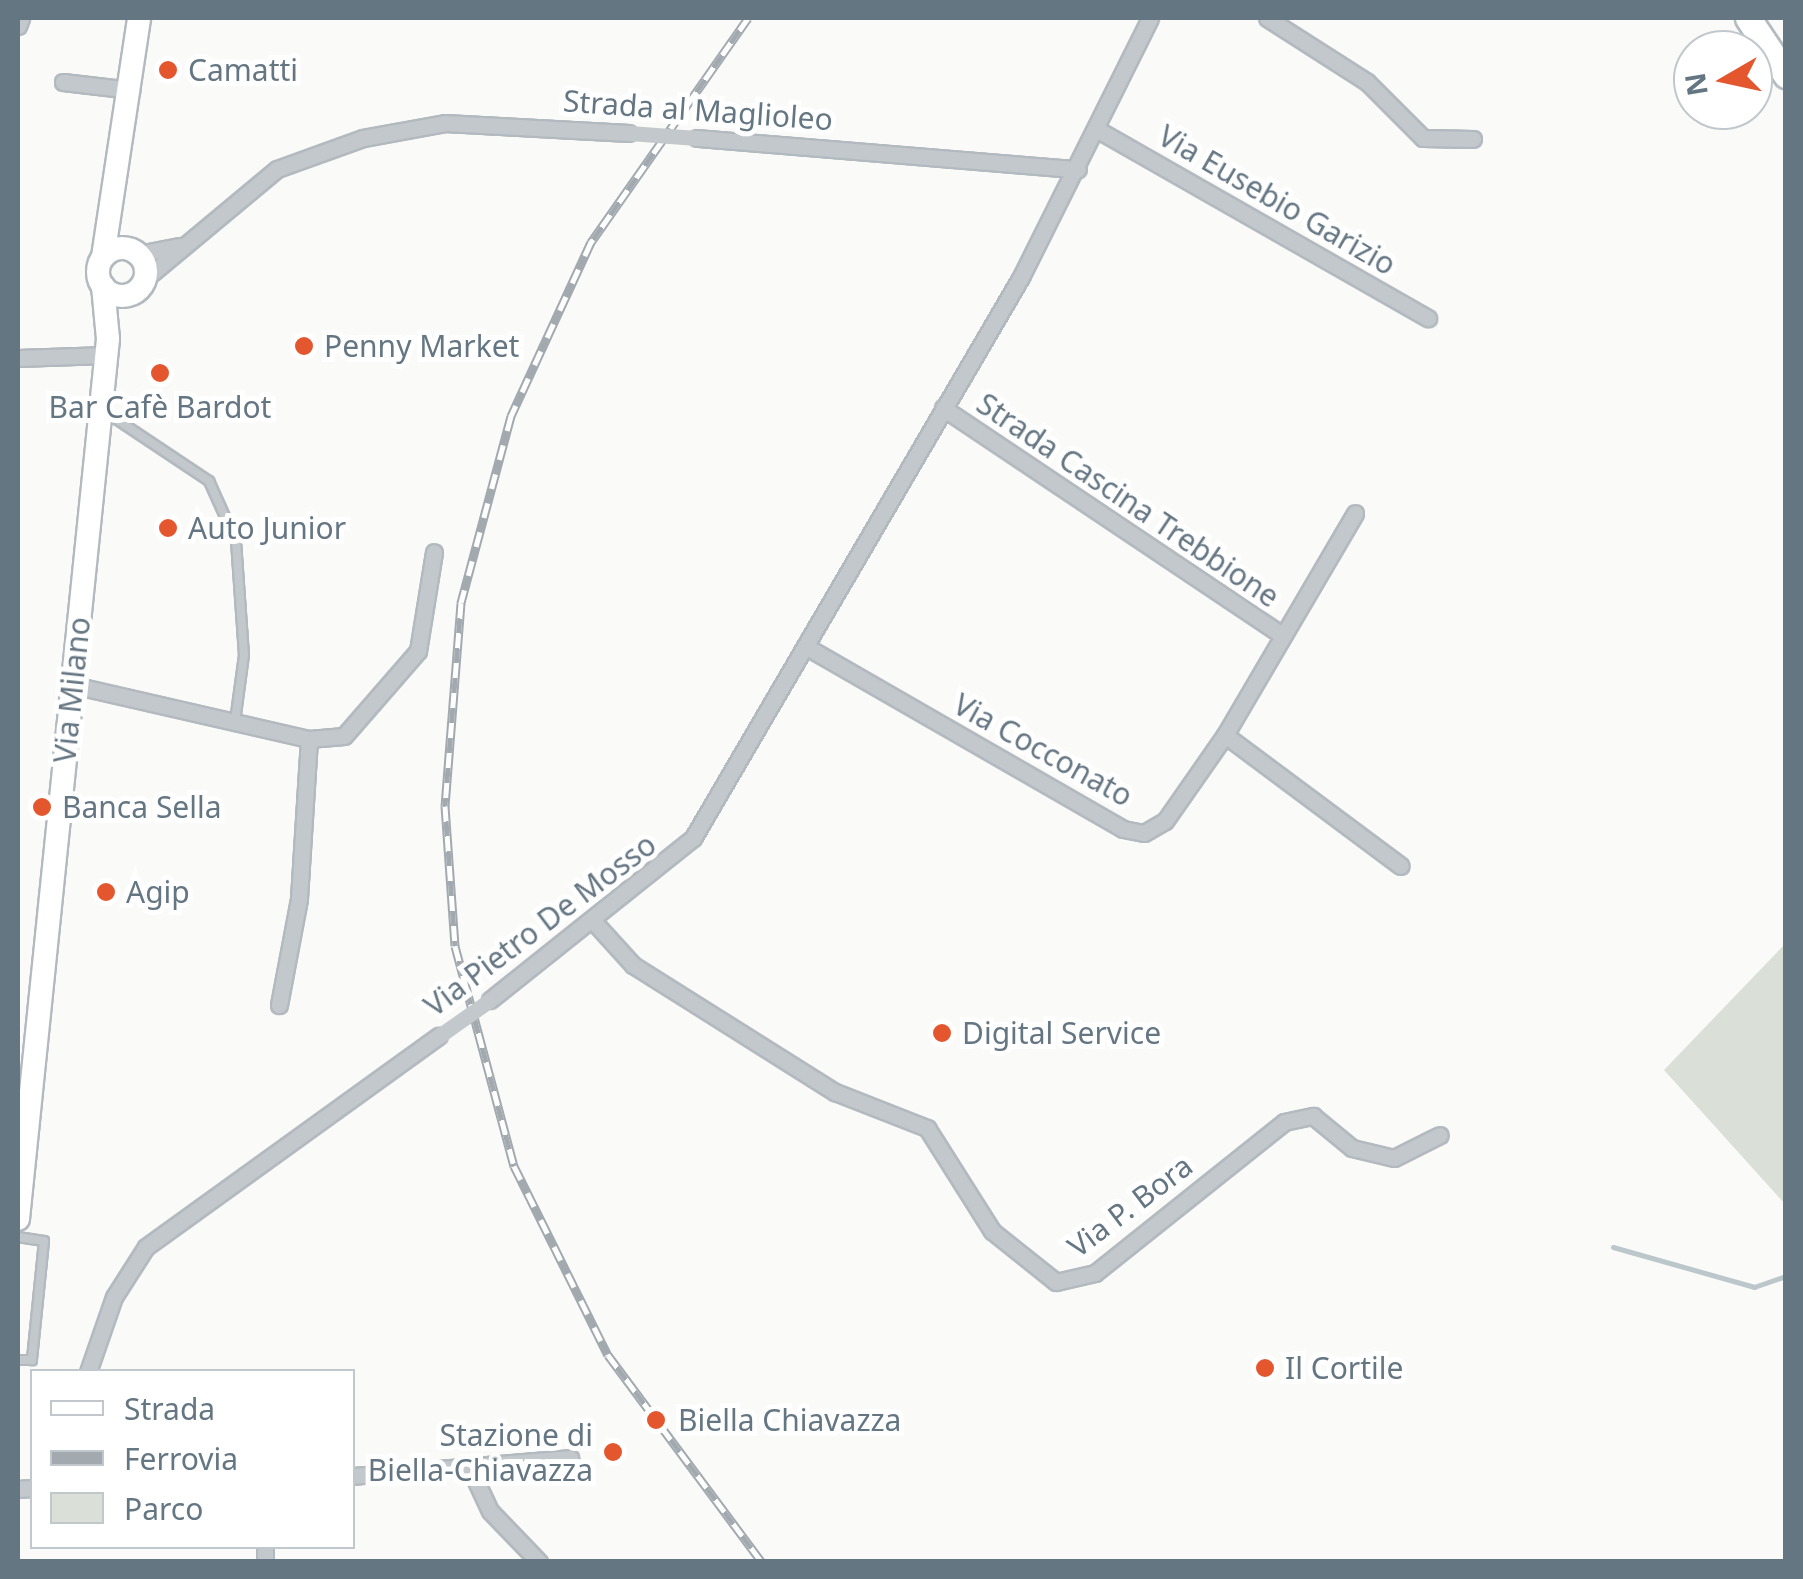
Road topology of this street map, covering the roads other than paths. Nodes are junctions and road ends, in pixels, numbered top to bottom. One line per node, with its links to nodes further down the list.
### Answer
1 (20, 18): 6 (street)
2 (139, 18): 9 (main road)
3 (1150, 18): 10 (street)
4 (1268, 18): 11 (street)
5 (1748, 18): 7 (highway)
6 (18, 26)
7 (1786, 74)
8 (63, 82): 9 (street)
9 (132, 90): 12 (main road)
10 (1098, 130): 13 (street); 20 (street, Via Eusebio Garizio)
11 (1472, 139)
12 (124, 160): 15 (main road); 16 (main road)
13 (1078, 169): 14 (street, Strada al Maglioleo, bridge); 23 (street, Via Pietro De Mosso)
14 (180, 246): 15 (street, Strada al Maglioleo); 17 (street, Strada al Maglioleo)
15 (134, 251): 16 (main road); 17 (main road)
16 (104, 257): 18 (main road)
17 (146, 278): 19 (main road)
18 (103, 286): 19 (main road); 21 (main road, Via Milano)
19 (128, 296): 21 (main road, Via Milano)
20 (1428, 318)
21 (107, 347): 22 (street); 24 (main road, Via Milano)
22 (18, 358)
23 (943, 408): 27 (street, Strada Cascina Trebbione); 28 (street, Via Pietro De Mosso)
24 (101, 410): 29 (main road, Via Milano); 30 (lane)
25 (1355, 513): 27 (street, Strada Cascina Trebbione)
26 (434, 552): 32 (street)
27 (1283, 636): 31 (street, Strada Cascina Trebbione)
28 (805, 646): 31 (street, Via Cocconato); 34 (street, Via Pietro De Mosso)
29 (73, 685): 30 (street); 37 (main road, Via Milano)
30 (235, 722): 32 (street)
31 (1226, 736): 33 (street)
32 (309, 739): 35 (street)
33 (1401, 866)
34 (594, 922): 36 (street, Via P. Bora); 41 (street, Via Pietro De Mosso, bridge)
35 (279, 1005)
36 (1440, 1135)
37 (21, 1155): 38 (main road, Via Milano)
38 (18, 1219)
39 (18, 1237): 40 (lane)
40 (18, 1360)
41 (89, 1369)
42 (570, 1458): 43 (street)
43 (470, 1468): 44 (street); 45 (street)
44 (355, 1476)
45 (539, 1562)

